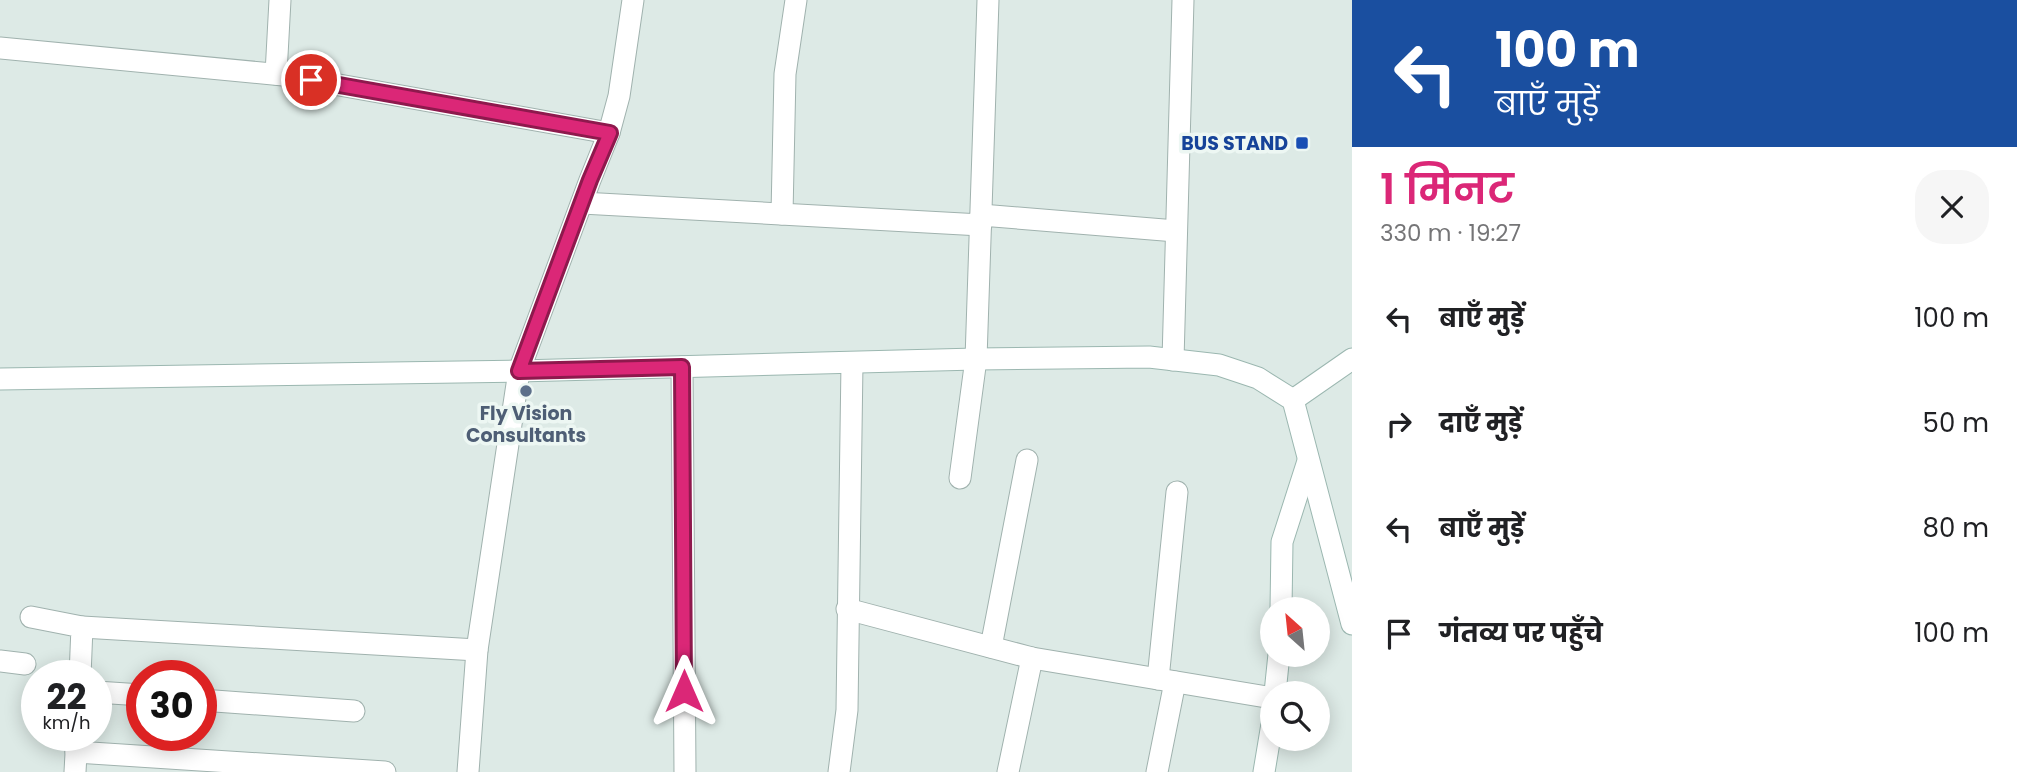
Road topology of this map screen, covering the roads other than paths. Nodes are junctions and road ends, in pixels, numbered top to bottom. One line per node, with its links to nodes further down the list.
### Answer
1 (280, 0): 7 (street)
2 (633, 0): 8 (street)
3 (796, 0): 10 (street)
4 (987, 0): 11 (street)
5 (1183, 0): 12 (street)
6 (0, 48): 7 (street)
7 (275, 74): 8 (street)
8 (610, 133): 9 (street)
9 (582, 203): 10 (street); 18 (street)
10 (782, 214): 11 (street)
11 (981, 220): 12 (street); 13 (street)
12 (1176, 231): 15 (street)
13 (976, 359): 15 (street); 16 (street); 23 (street)
14 (1352, 359): 20 (street)
15 (1173, 360): 20 (street)
16 (852, 363): 17 (street); 26 (street)
17 (682, 367): 18 (street); 44 (street)
18 (519, 371): 19 (street); 31 (street)
19 (0, 379)
20 (1293, 400): 22 (street)
21 (1027, 460): 30 (street)
22 (1308, 461): 25 (street); 28 (street)
23 (960, 478)
24 (1178, 492): 36 (street)
25 (1281, 597)
26 (847, 609): 30 (street); 45 (street)
27 (31, 617): 29 (street)
28 (1351, 618)
29 (82, 627): 31 (street); 33 (street)
30 (991, 647): 32 (street)
31 (477, 650): 43 (street)
32 (1032, 658): 36 (street); 46 (street)
33 (81, 660)
34 (0, 661): 35 (street)
35 (21, 664)
36 (1166, 680): 37 (street); 47 (street)
37 (1260, 696)
38 (217, 701): 39 (street)
39 (354, 711)
40 (1268, 751): 48 (street)
41 (76, 753): 42 (street)
42 (385, 772)
43 (468, 772)
44 (685, 772)
45 (839, 772)
46 (1008, 772)
47 (1157, 772)
48 (1264, 772)

